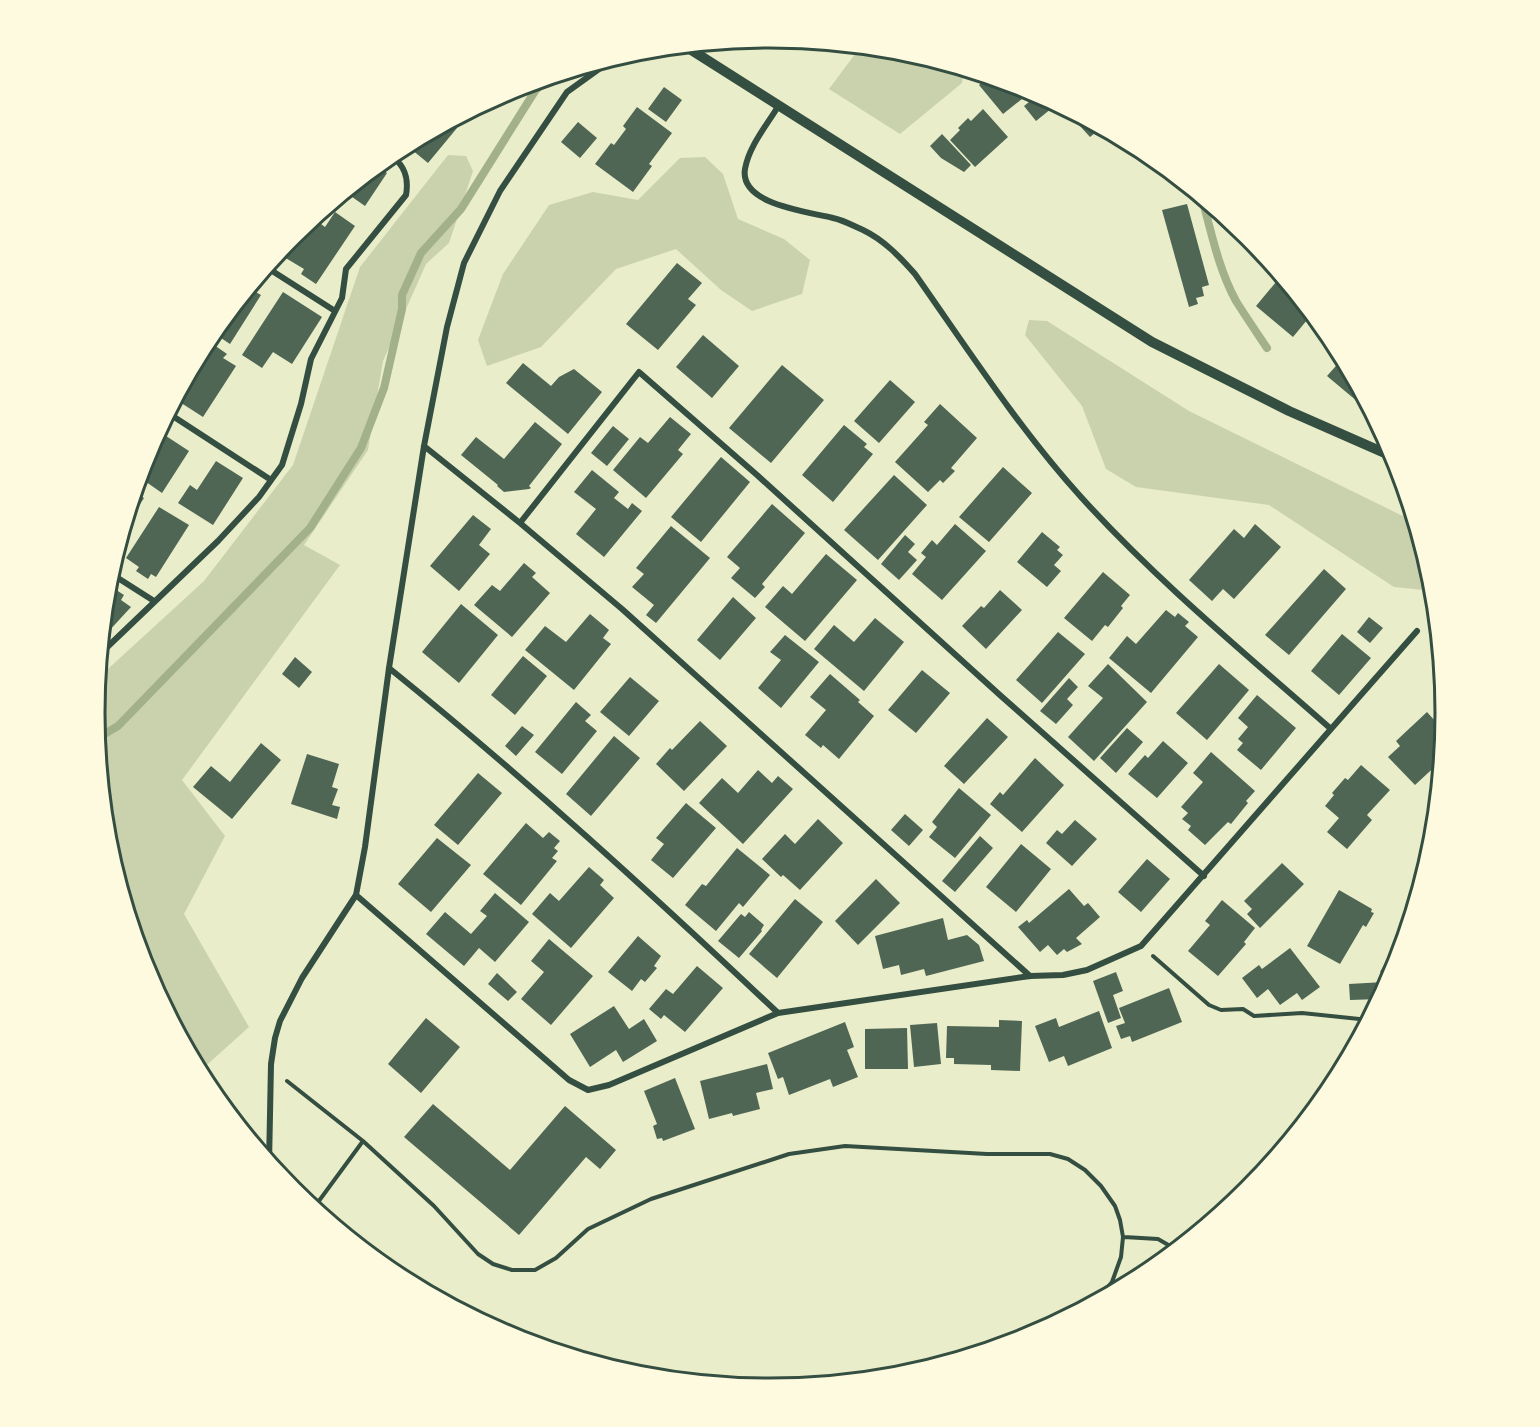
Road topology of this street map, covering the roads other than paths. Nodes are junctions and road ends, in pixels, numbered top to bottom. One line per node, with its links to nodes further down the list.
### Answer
1 (696, 53): 3 (street)
2 (595, 72): 8 (street)
3 (780, 105): 9 (street); 17 (street)
4 (398, 162): 6 (street)
5 (273, 272): 6 (street)
6 (335, 311): 10 (street)
7 (174, 416): 10 (street)
8 (424, 446): 11 (street); 16 (street)
9 (1382, 452)
10 (271, 480): 13 (street)
11 (520, 523): 18 (street); 20 (street)
12 (118, 578): 13 (street)
13 (154, 601): 15 (street)
14 (1417, 631): 17 (street)
15 (108, 646)
16 (388, 668): 19 (street); 21 (street)
17 (1331, 729): 18 (street)
18 (1204, 876): 20 (street)
19 (356, 895): 21 (street); 22 (street)
20 (1030, 976): 21 (street)
21 (778, 1013)
22 (269, 1151)

